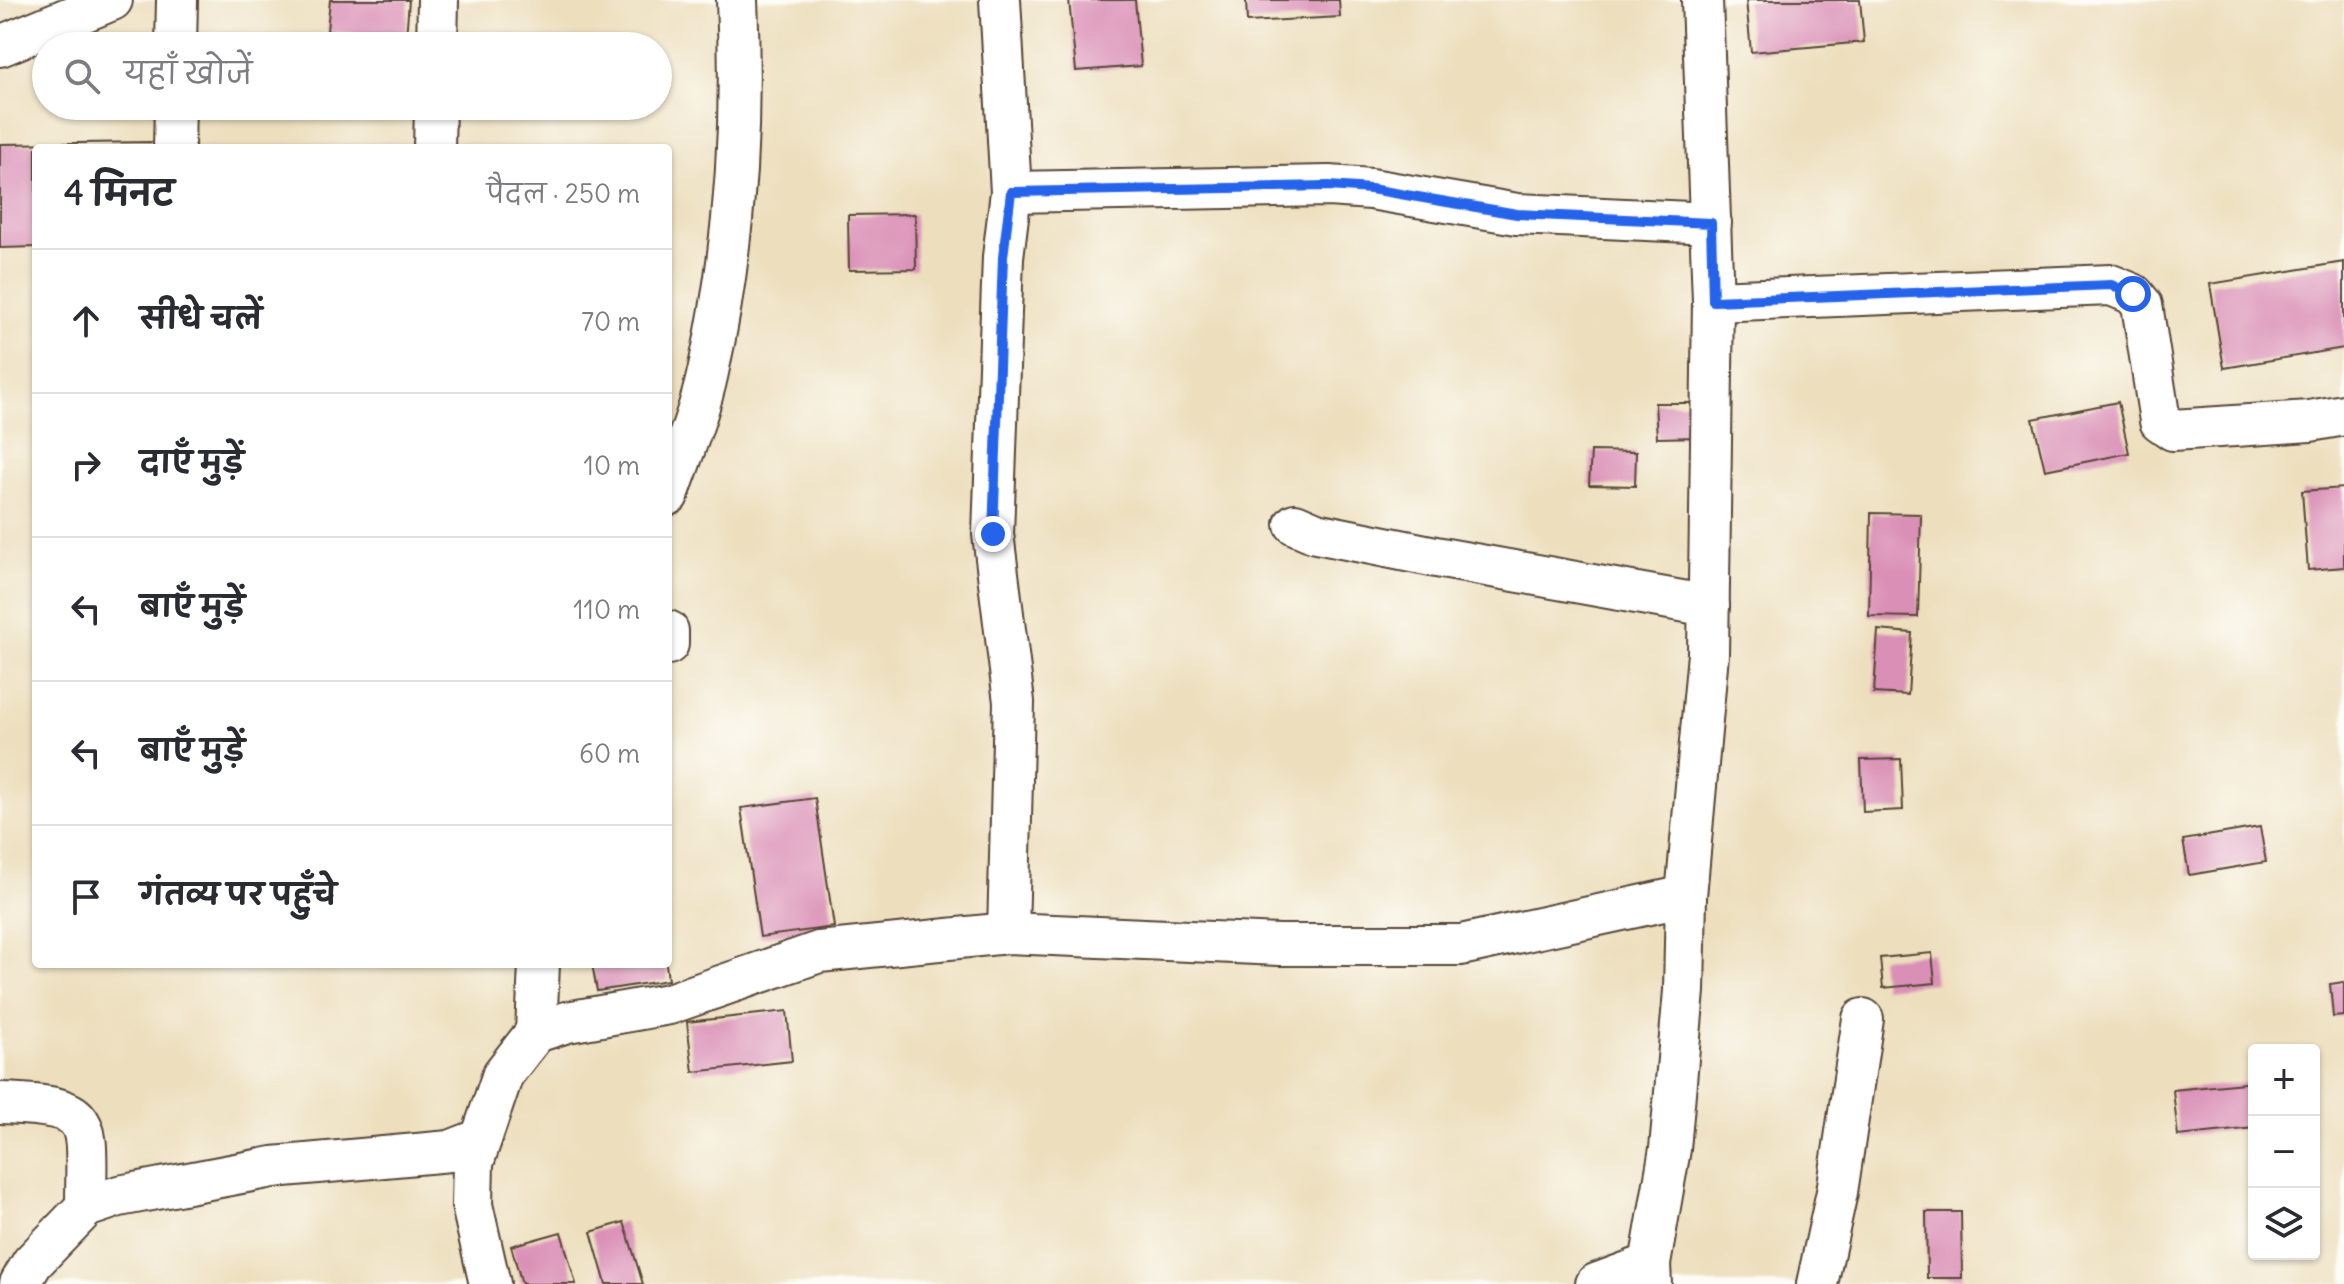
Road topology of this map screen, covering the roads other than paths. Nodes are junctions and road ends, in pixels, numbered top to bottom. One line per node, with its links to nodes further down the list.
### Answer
1 (112, 0): 7 (street)
2 (177, 0): 8 (street)
3 (438, 0): 9 (street)
4 (737, 0): 20 (street)
5 (1000, 0): 16 (street)
6 (1702, 0): 17 (street)
7 (34, 32)
8 (176, 32)
9 (437, 32)
10 (32, 33): 11 (street)
11 (0, 46)
12 (175, 120): 14 (street)
13 (435, 120): 15 (street)
14 (174, 144)
15 (434, 144)
16 (1011, 192): 17 (street); 24 (street)
17 (1711, 223): 18 (street)
18 (1713, 301): 19 (street); 22 (street)
19 (2344, 415)
20 (672, 483)
21 (1295, 524): 22 (street)
22 (1709, 606): 23 (street)
23 (1686, 896): 24 (street); 31 (street)
24 (1008, 933): 27 (street)
25 (539, 968): 27 (street)
26 (1863, 1019): 35 (street)
27 (536, 1032): 29 (street)
28 (0, 1103): 30 (street)
29 (481, 1139): 30 (street); 33 (street)
30 (86, 1207): 32 (street)
31 (1650, 1274): 34 (street)
32 (20, 1284)
33 (490, 1284)
34 (1596, 1284)
35 (1817, 1284)

